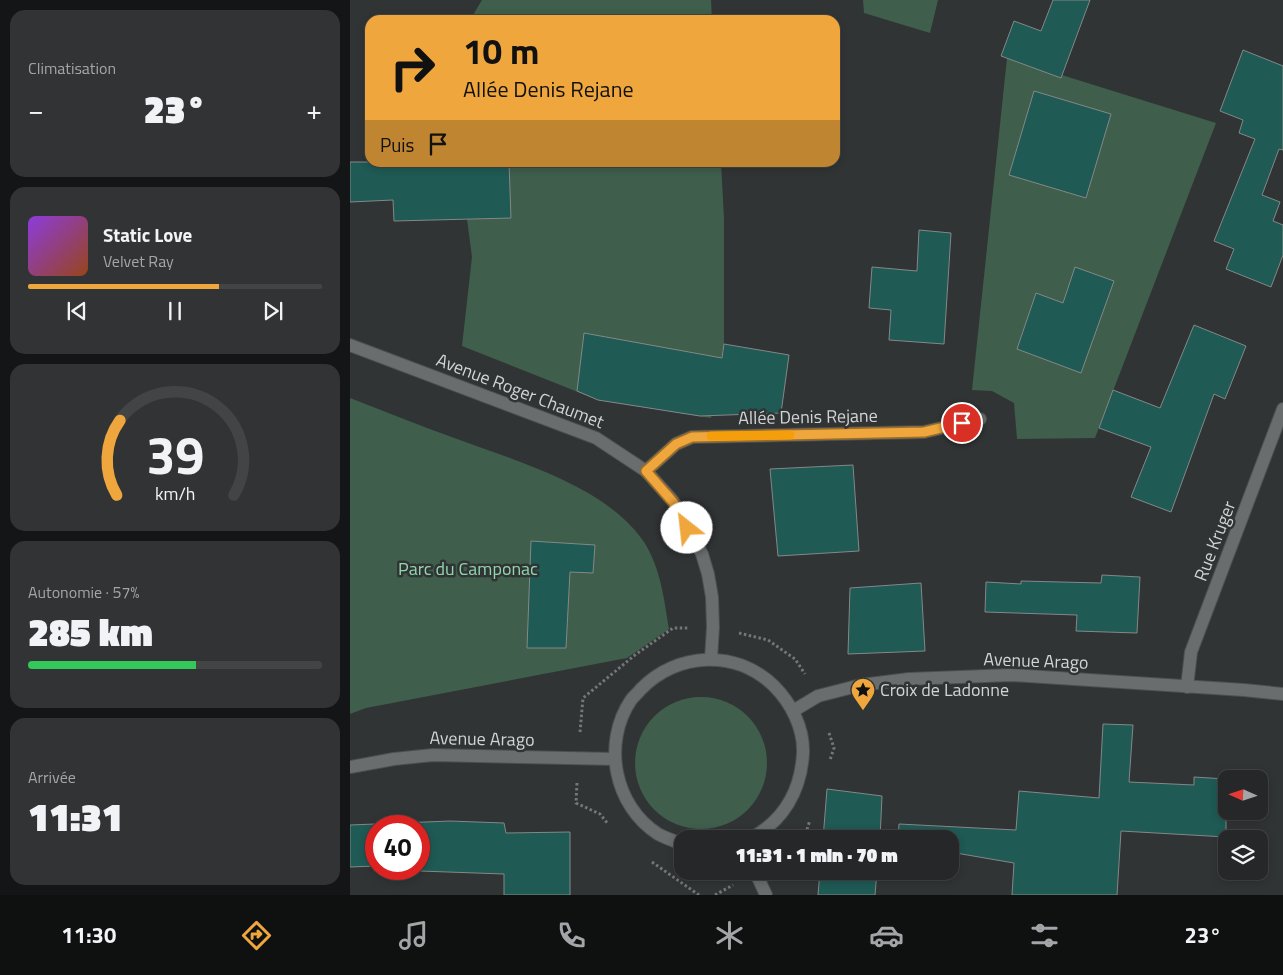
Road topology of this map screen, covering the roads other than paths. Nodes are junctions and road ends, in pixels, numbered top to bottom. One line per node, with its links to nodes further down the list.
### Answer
1 (350, 345): 4 (street, Avenue Roger Chaumet)
2 (1283, 409): 6 (street, Rue Kruger)
3 (980, 419): 4 (street, Allée Denis Rejane)
4 (646, 471): 5 (street, Avenue Roger Chaumet)
5 (711, 659): 8 (street); 9 (street)
6 (1187, 687): 7 (street, Avenue Arago); 8 (street, Avenue Arago)
7 (1283, 694)
8 (793, 711): 11 (street)
9 (614, 759): 10 (street, Avenue Arago); 12 (street)
10 (350, 768)
11 (764, 830)
12 (674, 841)
13 (759, 880): 14 (street)
14 (766, 895)

